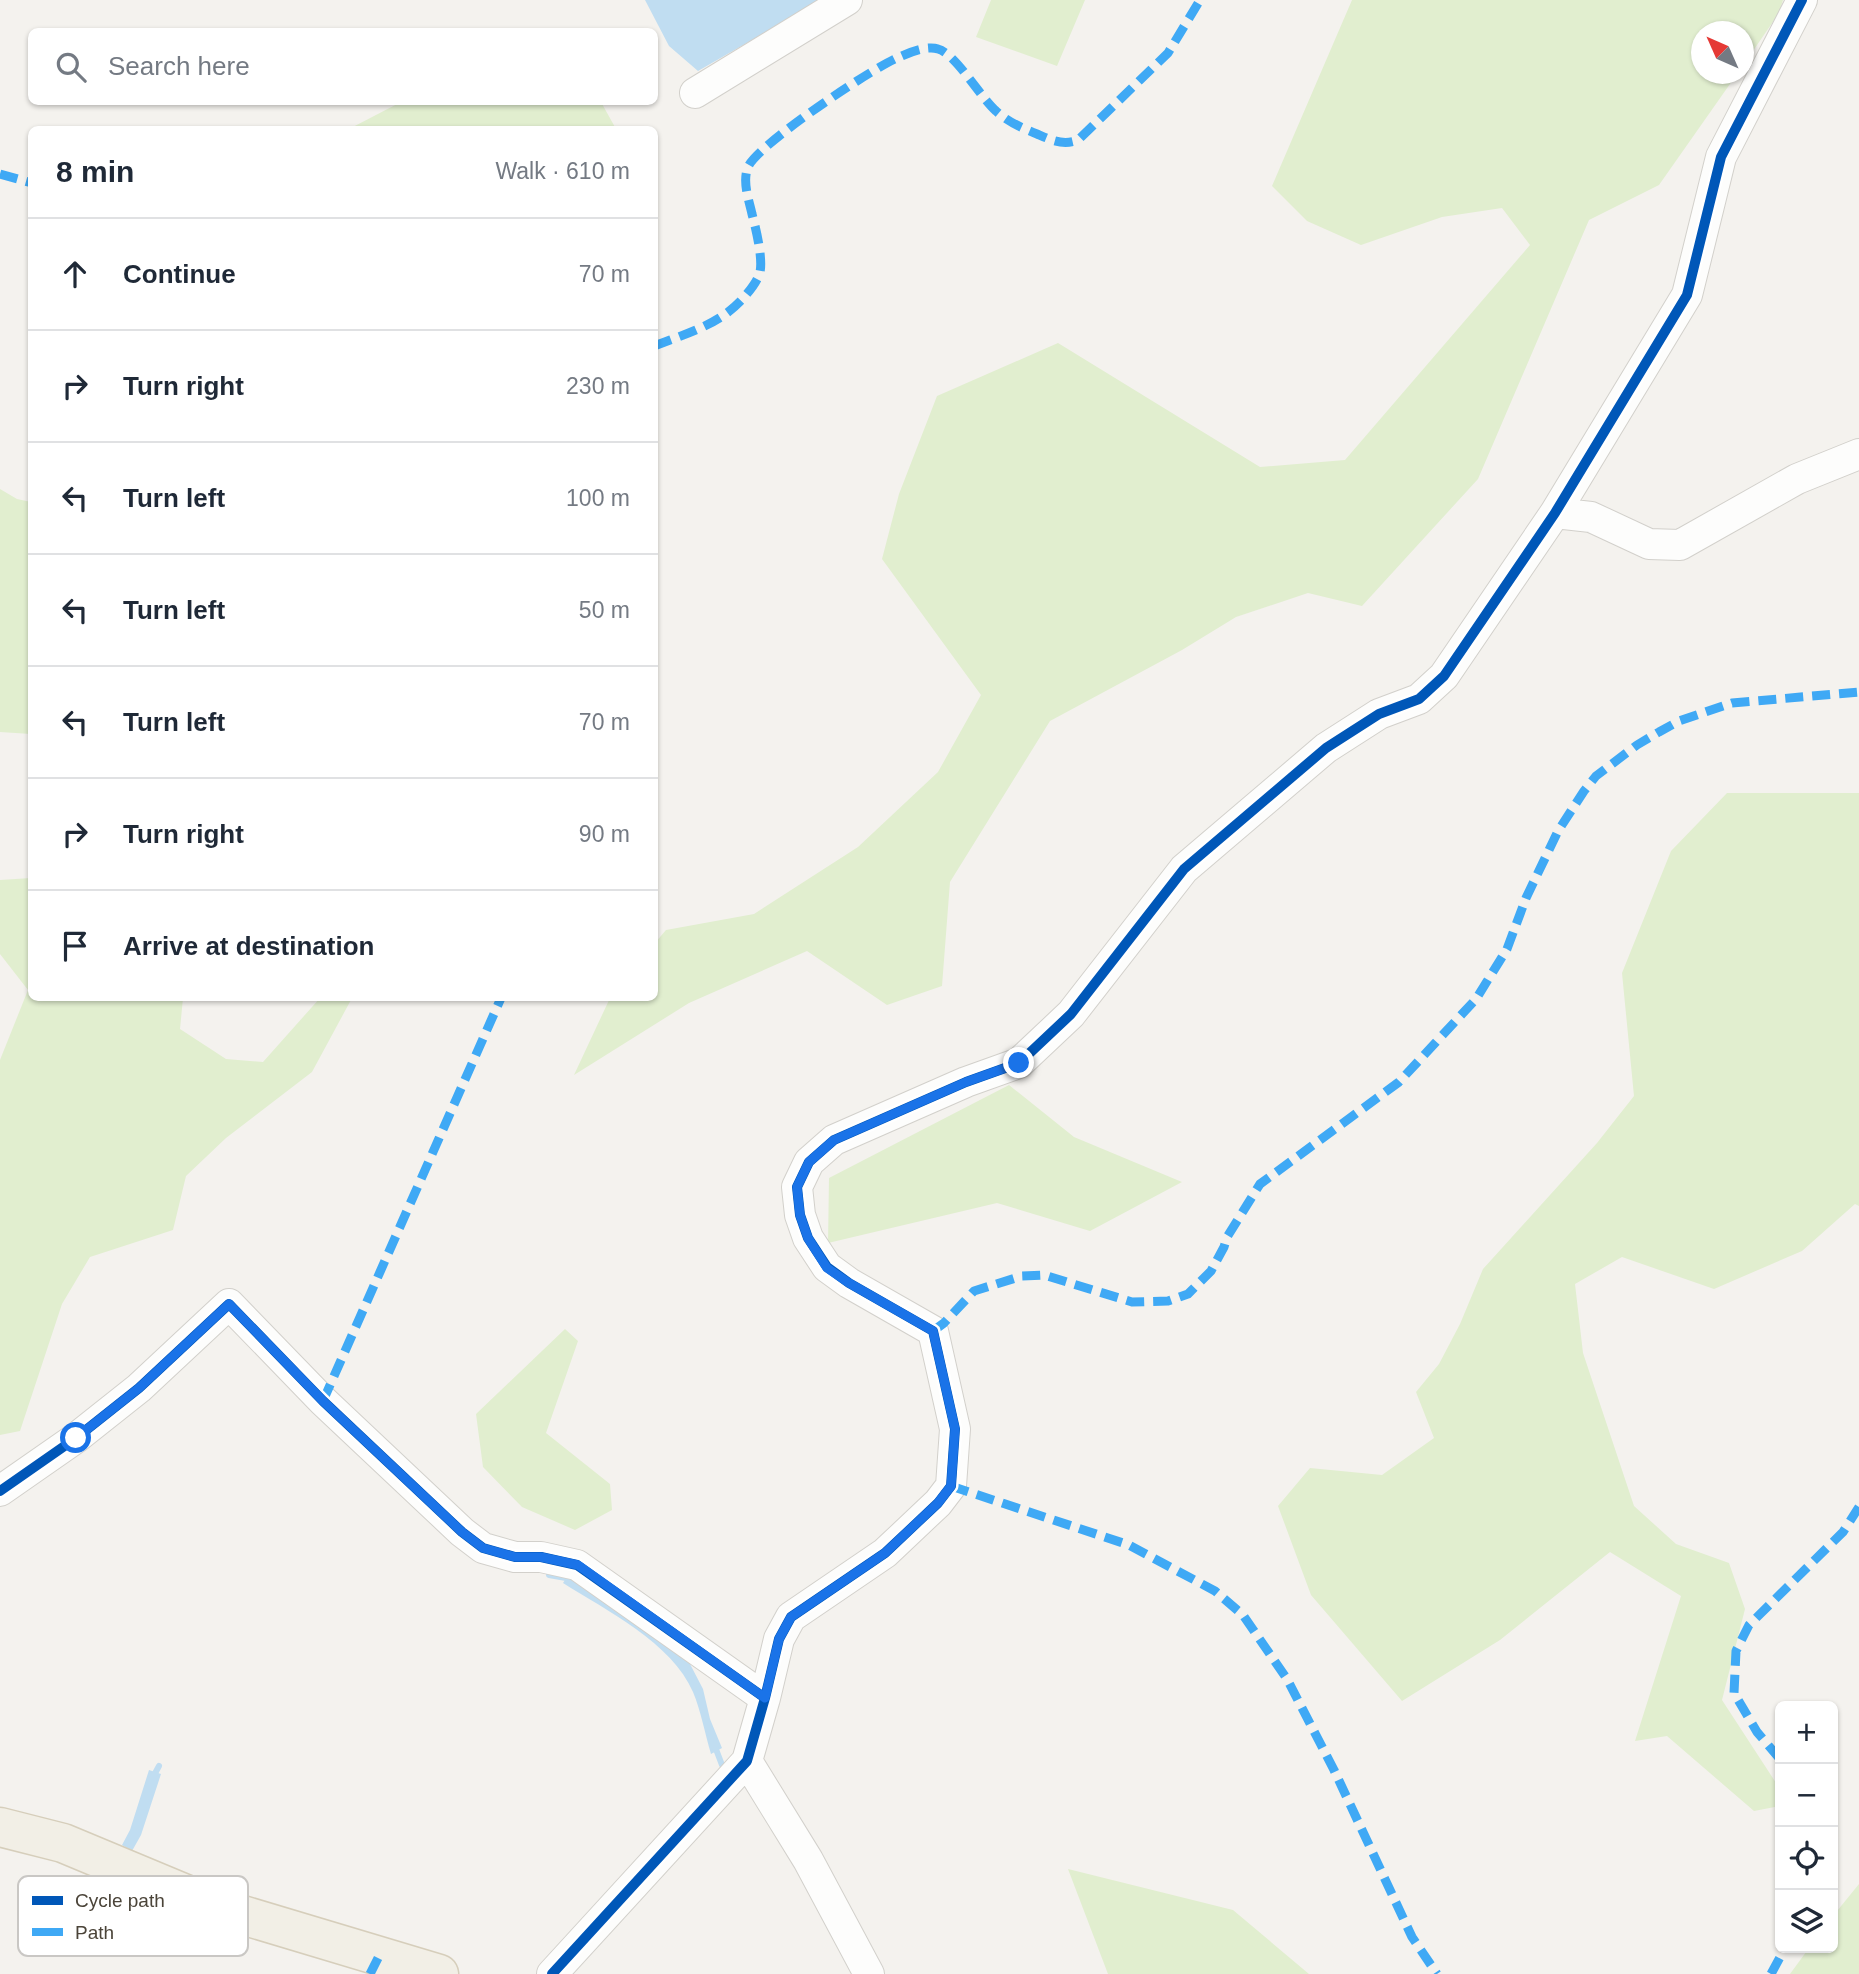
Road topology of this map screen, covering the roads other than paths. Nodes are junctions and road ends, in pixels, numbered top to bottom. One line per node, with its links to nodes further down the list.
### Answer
1 (847, 0): 3 (street)
2 (1802, 0): 5 (street)
3 (695, 93)
4 (1859, 454): 5 (street)
5 (1555, 513): 7 (street)
6 (0, 1491): 7 (street)
7 (765, 1698): 8 (street)
8 (747, 1760): 13 (street); 14 (street)
9 (0, 1827): 10 (main road)
10 (142, 1876)
11 (248, 1917): 12 (main road)
12 (439, 1974)
13 (552, 1974)
14 (869, 1974)

